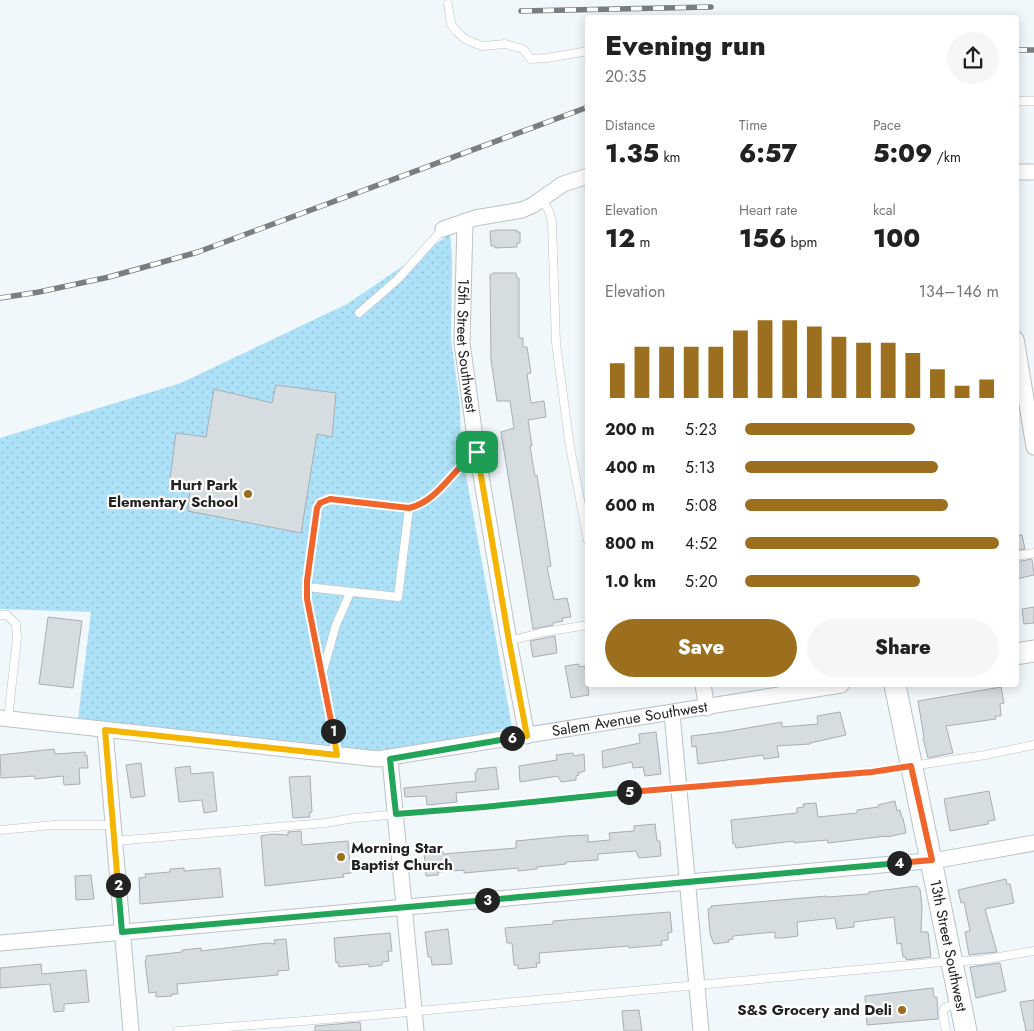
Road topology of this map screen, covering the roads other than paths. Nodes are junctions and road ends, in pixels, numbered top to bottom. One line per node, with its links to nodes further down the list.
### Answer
1 (448, 4): 2 (lane)
2 (585, 52)
3 (1019, 101): 4 (lane)
4 (1034, 101)
5 (1019, 172): 6 (street)
6 (1034, 172)
7 (585, 177): 8 (street)
8 (541, 198): 9 (street); 16 (lane)
9 (465, 221): 10 (street); 14 (street, 15th Street Southwest)
10 (443, 229): 11 (lane)
11 (359, 313)
12 (1019, 357): 13 (street)
13 (1034, 447)
14 (477, 452): 15 (lane); 23 (street, 15th Street Southwest)
15 (409, 508): 19 (lane); 20 (lane)
16 (585, 525)
17 (1034, 553): 18 (lane)
18 (1019, 556)
19 (307, 587): 20 (lane); 26 (lane)
20 (350, 593): 26 (lane)
21 (0, 616): 32 (lane)
22 (585, 625): 23 (lane)
23 (509, 641): 34 (street, 15th Street Southwest)
24 (1034, 651): 25 (street)
25 (1019, 654)
26 (322, 672): 36 (lane)
27 (703, 687): 30 (street)
28 (829, 687): 30 (street, Salem Avenue Southwest)
29 (895, 687): 38 (street, 13th Street Southwest)
30 (707, 708): 31 (street, Salem Avenue Southwest)
31 (672, 713): 34 (street, Salem Avenue Southwest); 39 (street)
32 (4, 719): 33 (street, Salem Avenue Southwest)
33 (105, 730): 36 (street, Salem Avenue Southwest); 41 (street)
34 (527, 736): 37 (street, Salem Avenue Southwest)
35 (1034, 745): 38 (lane)
36 (337, 755): 37 (street, Salem Avenue Southwest)
37 (390, 759): 40 (street)
38 (911, 766): 39 (lane); 45 (street, 13th Street Southwest)
39 (679, 788): 40 (lane); 46 (street)
40 (396, 814): 43 (lane); 47 (street)
41 (113, 825): 42 (lane); 43 (street)
42 (0, 830)
43 (115, 841): 48 (street)
44 (1034, 843): 45 (street)
45 (932, 860): 46 (street); 51 (street, 13th Street Southwest)
46 (688, 881): 47 (street); 52 (street)
47 (405, 907): 48 (street); 54 (street)
48 (122, 932): 49 (street); 55 (street)
49 (0, 943)
50 (1034, 951): 51 (lane)
51 (952, 961): 52 (lane); 53 (street, 13th Street Southwest)
52 (697, 984): 54 (lane); 58 (street)
53 (960, 1003): 59 (lane); 60 (street, 13th Street Southwest)
54 (414, 1010): 56 (lane); 57 (street)
55 (131, 1031)
56 (178, 1031)
57 (416, 1031)
58 (701, 1031)
59 (946, 1031)
60 (966, 1031)

